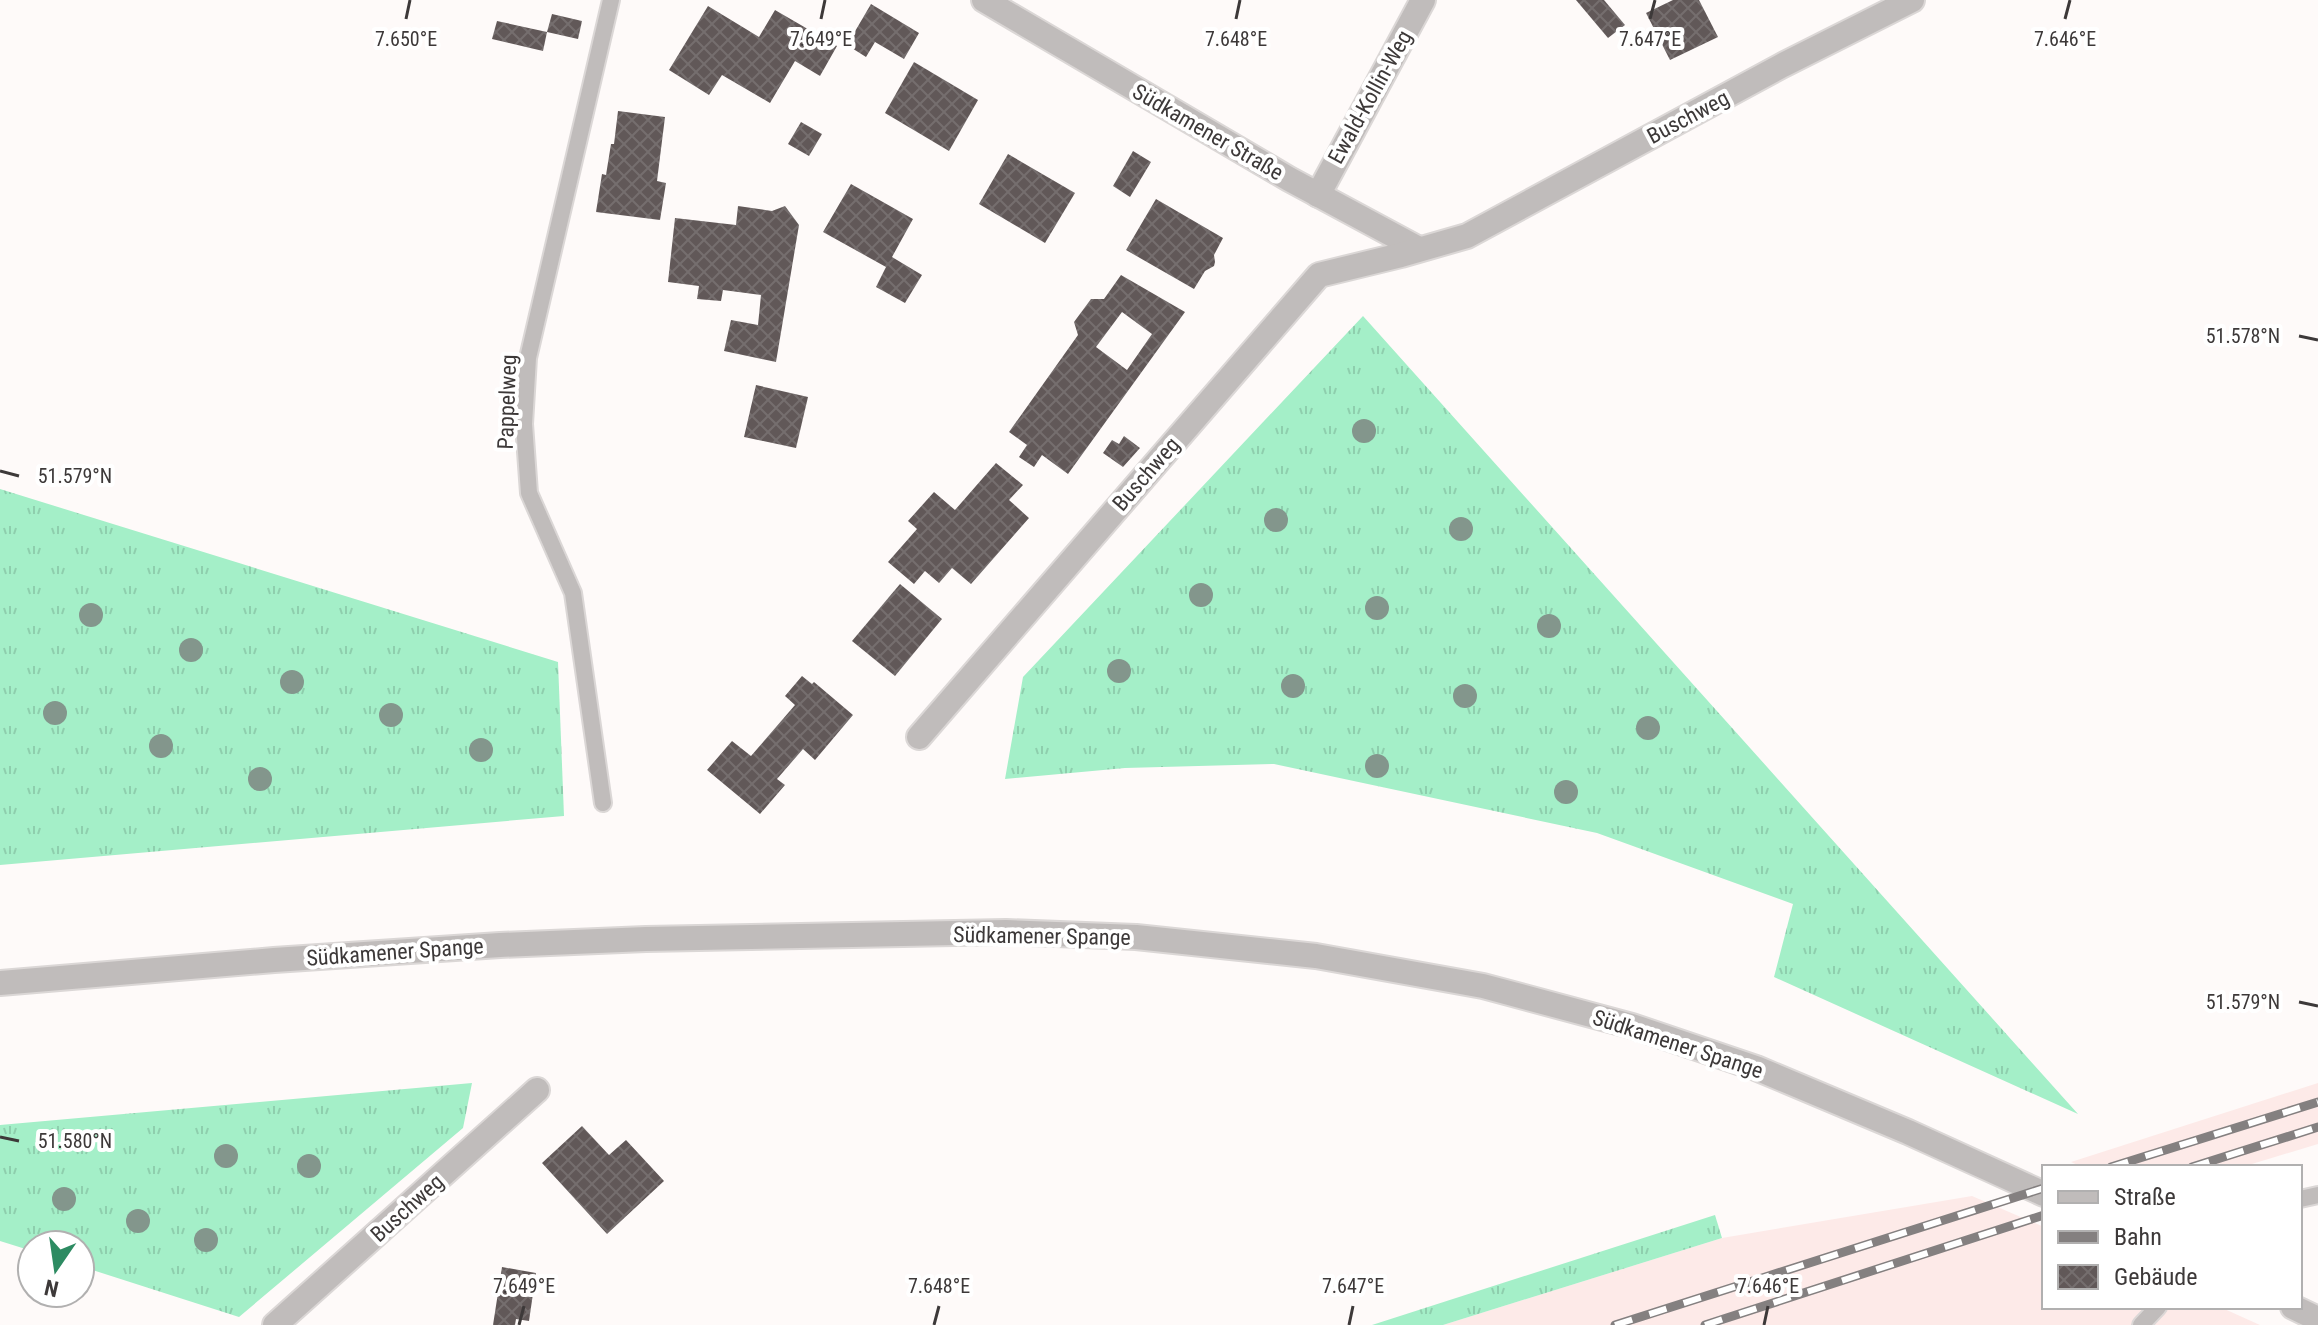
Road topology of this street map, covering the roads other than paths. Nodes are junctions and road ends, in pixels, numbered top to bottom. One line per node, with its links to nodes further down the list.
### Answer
1 (611, 0): 8 (lane, Pappelweg)
2 (984, 0): 5 (street, Südkamener Straße)
3 (1423, 0): 5 (street, Ewald-Kollin-Weg)
4 (1912, 0): 6 (street, Buschweg)
5 (1318, 195): 6 (street, Südkamener Straße)
6 (1410, 252): 7 (street, Buschweg)
7 (919, 737)
8 (603, 803)
9 (0, 983): 11 (street, Südkamener Spange)
10 (537, 1090): 15 (street, Buschweg)
11 (2042, 1193)
12 (2156, 1309): 16 (lane)
13 (2297, 1309): 14 (street)
14 (2318, 1319)
15 (275, 1325)
16 (2141, 1325)

